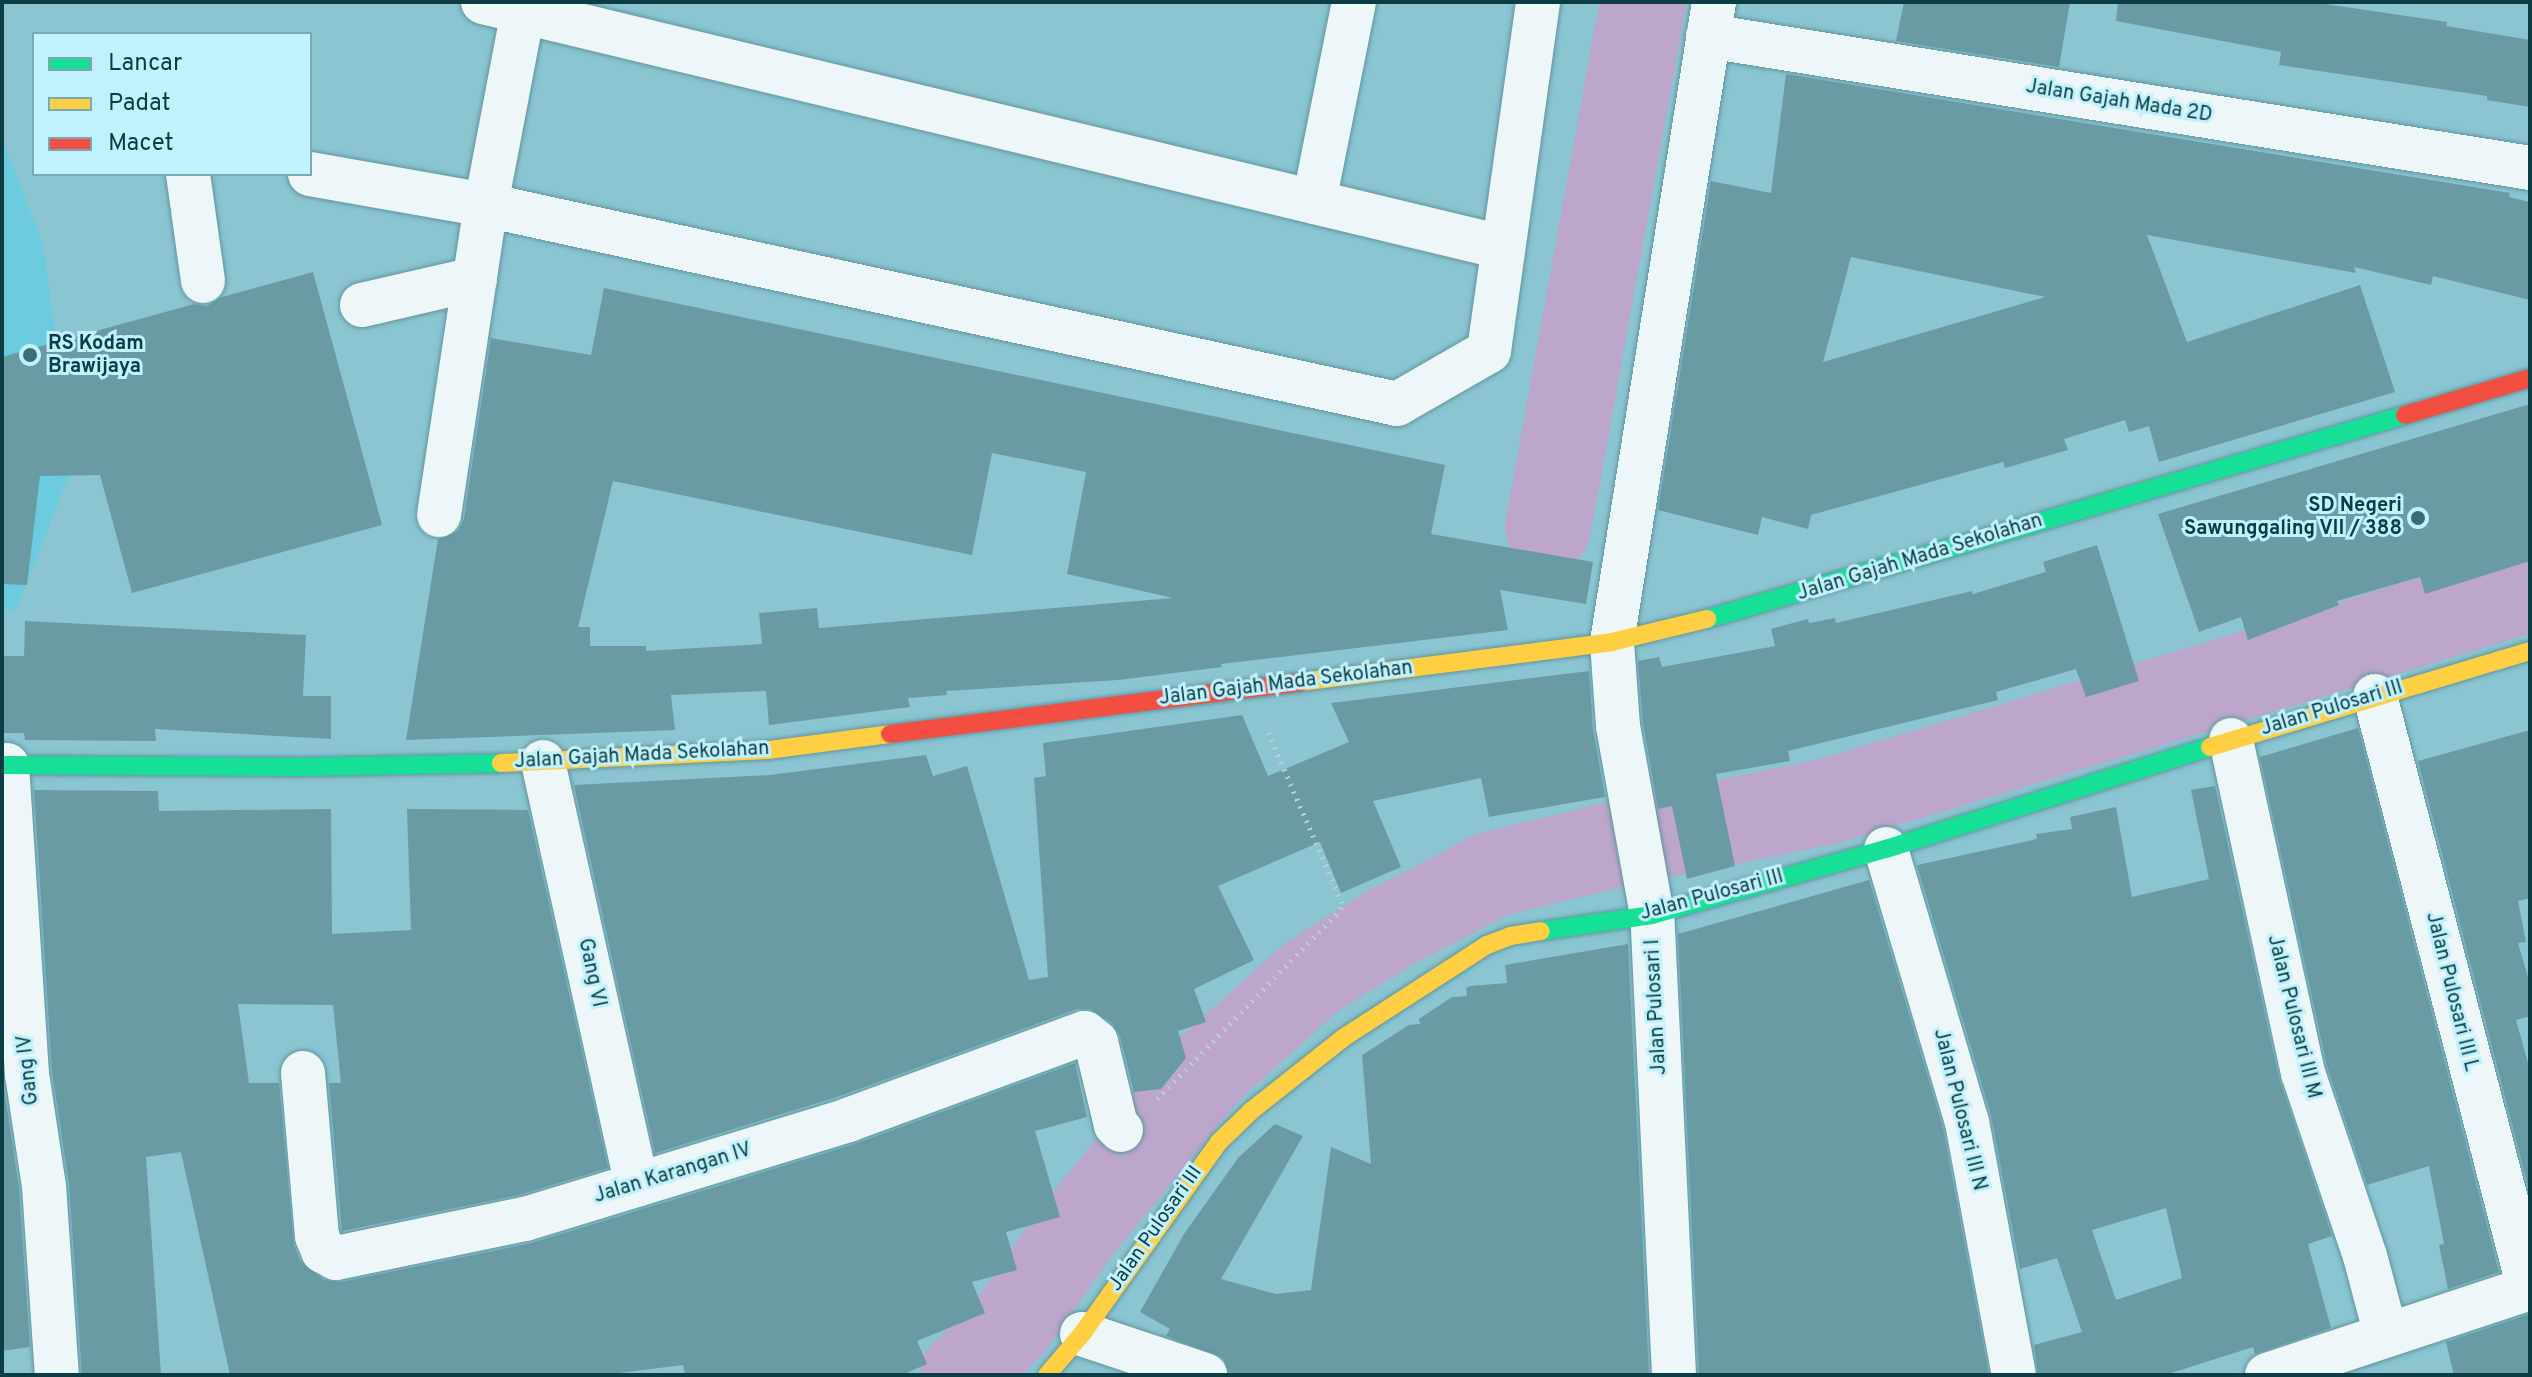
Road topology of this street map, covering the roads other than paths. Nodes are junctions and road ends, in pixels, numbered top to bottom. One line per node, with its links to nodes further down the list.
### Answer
1 (1354, 2): 8 (street)
2 (1538, 2): 10 (street)
3 (503, 7): 8 (street); 9 (street)
4 (1711, 19): 5 (street, Jalan Gajah Mada 2D); 16 (street, Jalan Pulosari I)
5 (2530, 168)
6 (312, 174): 9 (street)
7 (188, 176): 12 (street)
8 (1314, 202): 10 (street)
9 (486, 205): 10 (street); 11 (street)
10 (1501, 247)
11 (475, 279): 13 (street); 15 (street)
12 (203, 281)
13 (362, 305)
14 (2530, 378): 16 (street, Jalan Gajah Mada Sekolahan)
15 (439, 515)
16 (1612, 642): 20 (street, Jalan Gajah Mada Sekolahan); 23 (street, Jalan Pulosari I)
17 (2530, 651): 18 (street, Jalan Pulosari III)
18 (2375, 696): 19 (street, Jalan Pulosari III); 28 (street, Jalan Pulosari III L)
19 (2231, 740): 22 (street, Jalan Pulosari III); 30 (street, Jalan Pulosari III M)
20 (543, 762): 21 (street, Jalan Gajah Mada Sekolahan); 27 (street, Gang VI)
21 (4, 765): 26 (street, Gang IV)
22 (1886, 849): 23 (street, Jalan Pulosari III); 35 (street, Jalan Pulosari III N)
23 (1652, 915): 29 (street, Jalan Pulosari III); 34 (street, Jalan Pulosari I)
24 (303, 1073): 27 (street, Jalan Karangan IV)
25 (1121, 1130): 27 (street, Jalan Karangan IV)
26 (21, 1156): 31 (street, Gang IV)
27 (637, 1185)
28 (2530, 1288): 30 (street)
29 (1082, 1334): 32 (street, Jalan Pulosari III); 33 (street)
30 (2386, 1335): 36 (street)
31 (57, 1375)
32 (1047, 1375)
33 (1205, 1375)
34 (1674, 1375)
35 (2014, 1375)
36 (2267, 1375)

